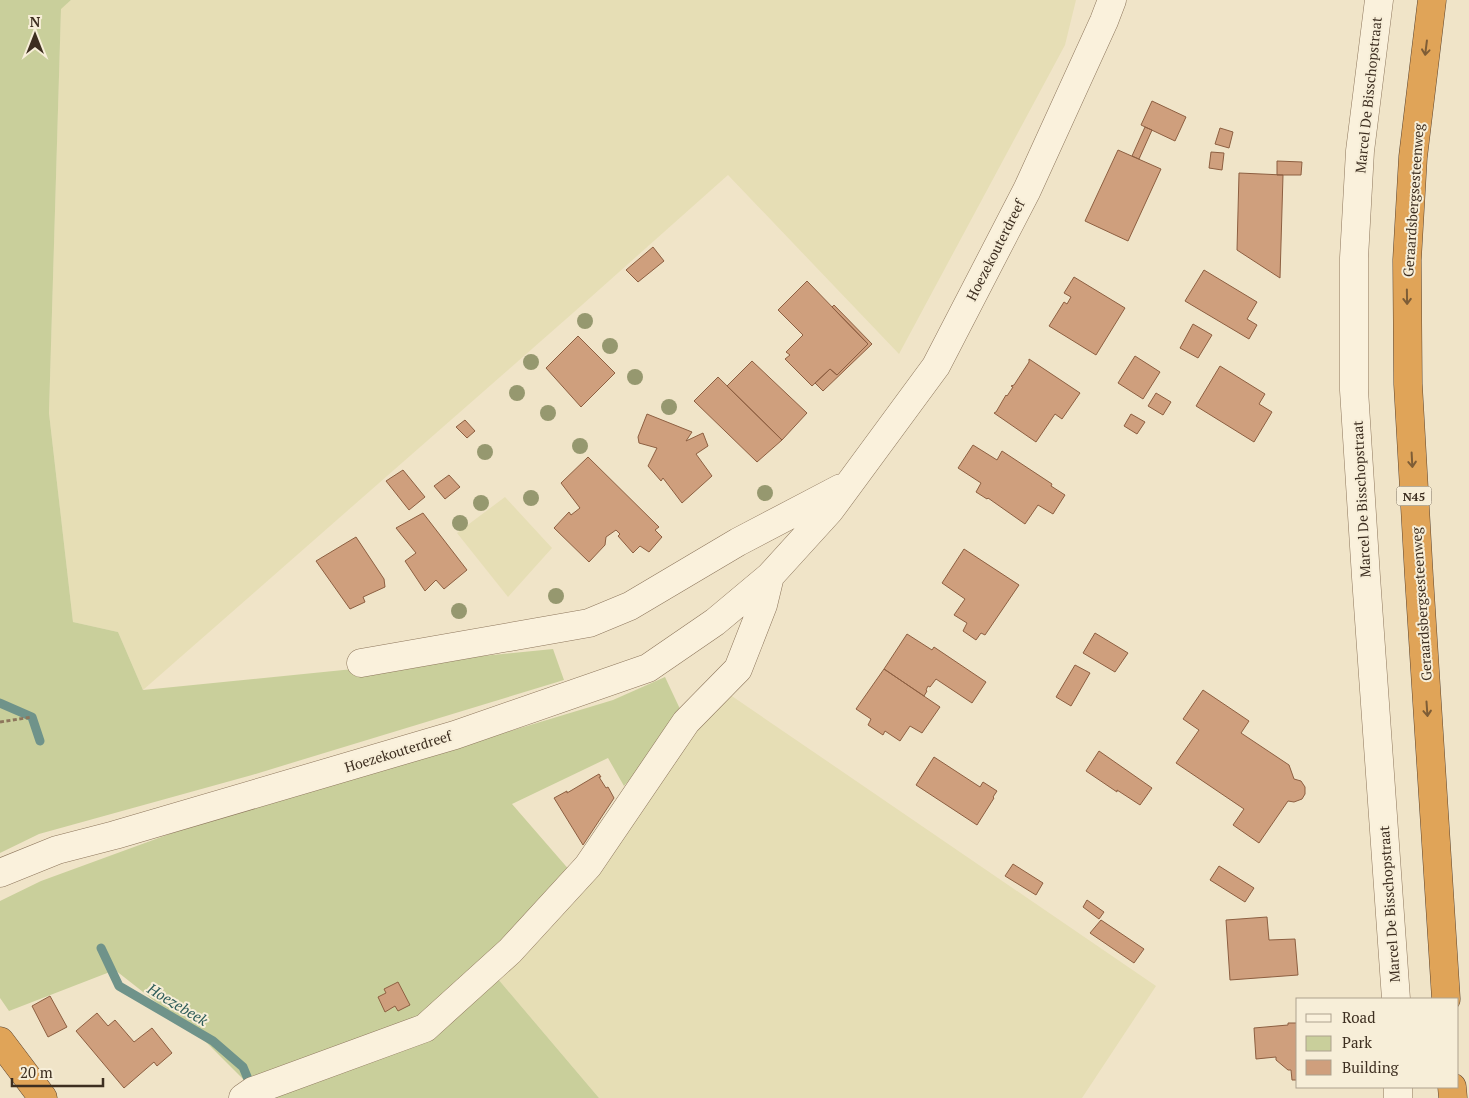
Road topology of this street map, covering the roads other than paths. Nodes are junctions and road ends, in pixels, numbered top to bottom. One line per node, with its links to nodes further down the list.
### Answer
1 (1112, 0): 4 (street, Hoezekouterdreef)
2 (1379, 0): 8 (street, Marcel De Bisschopstraat)
3 (1432, 0): 9 (highway, Geraardsbergsesteenweg / N45, one-way to 9)
4 (849, 484): 5 (street, Hoezekouterdreef); 6 (street, Hoezekouterdreef)
5 (770, 576): 7 (street, Hoezekouterdreef); 11 (street, Hoezekouterdreef)
6 (361, 663)
7 (0, 873)
8 (1396, 998)
9 (1446, 998)
10 (0, 1041): 12 (highway)
11 (248, 1095)
12 (43, 1098)

